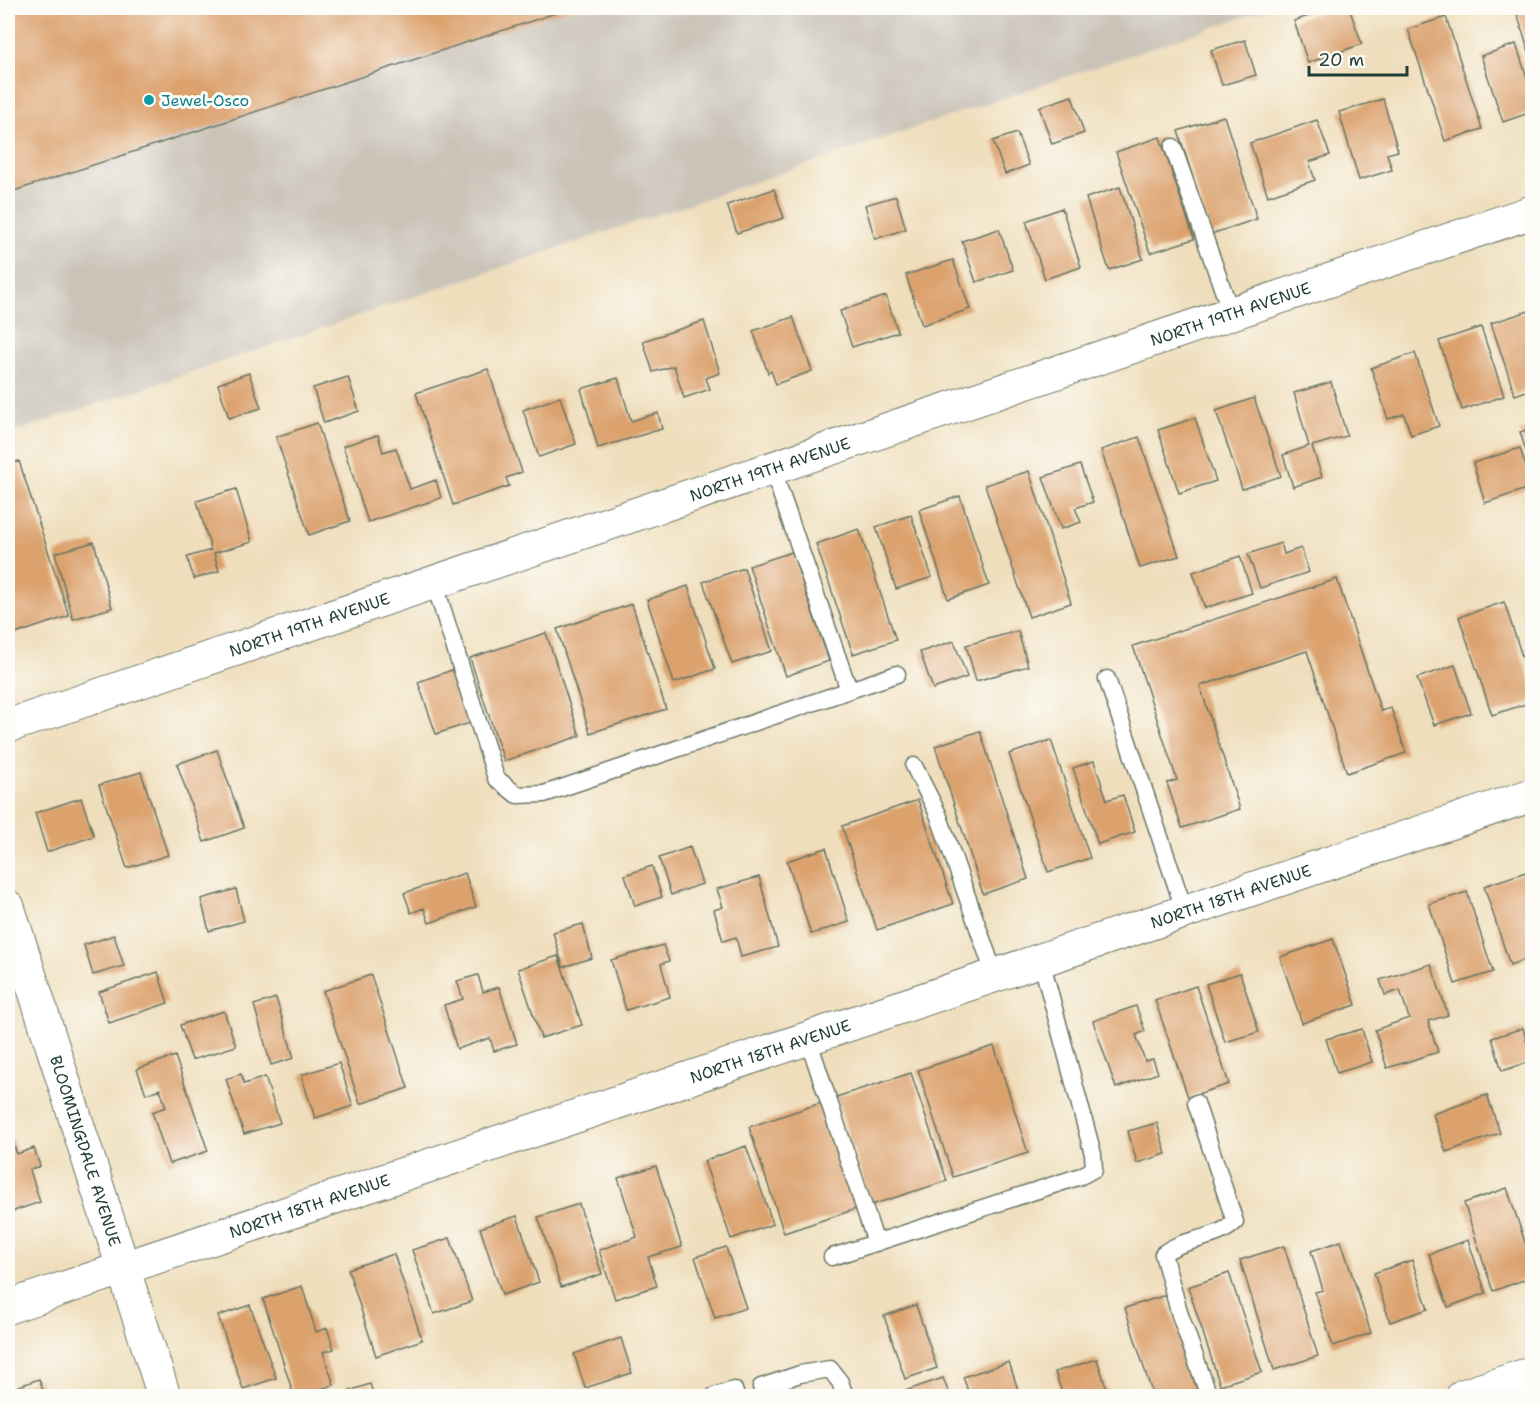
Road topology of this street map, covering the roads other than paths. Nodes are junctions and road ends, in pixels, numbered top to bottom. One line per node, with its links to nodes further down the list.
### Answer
1 (1173, 147): 3 (lane)
2 (1533, 212): 3 (street, NORTH 19TH AVENUE)
3 (1231, 313): 4 (street, NORTH 19TH AVENUE)
4 (772, 468): 5 (street, NORTH 19TH AVENUE); 8 (lane)
5 (434, 582): 8 (lane); 9 (street, NORTH 19TH AVENUE)
6 (897, 674): 8 (lane)
7 (1107, 679): 13 (lane)
8 (849, 690)
9 (8, 726)
10 (914, 766): 15 (lane)
11 (1533, 795): 13 (street, NORTH 18TH AVENUE)
12 (8, 908): 20 (street, BLOOMINGDALE AVENUE)
13 (1185, 912): 14 (street, NORTH 18TH AVENUE)
14 (1041, 960): 15 (street, NORTH 18TH AVENUE); 18 (lane)
15 (995, 976): 16 (street, NORTH 18TH AVENUE)
16 (808, 1038): 18 (lane); 20 (street, NORTH 18TH AVENUE)
17 (1196, 1102): 28 (lane)
18 (876, 1243): 19 (lane)
19 (832, 1257)
20 (122, 1269): 21 (street, NORTH 18TH AVENUE); 24 (street, BLOOMINGDALE AVENUE)
21 (8, 1306)
22 (1533, 1373): 29 (street)
23 (761, 1387): 27 (lane)
24 (164, 1396)
25 (714, 1396): 26 (lane)
26 (736, 1396)
27 (845, 1396)
28 (1209, 1396)
29 (1463, 1396)

